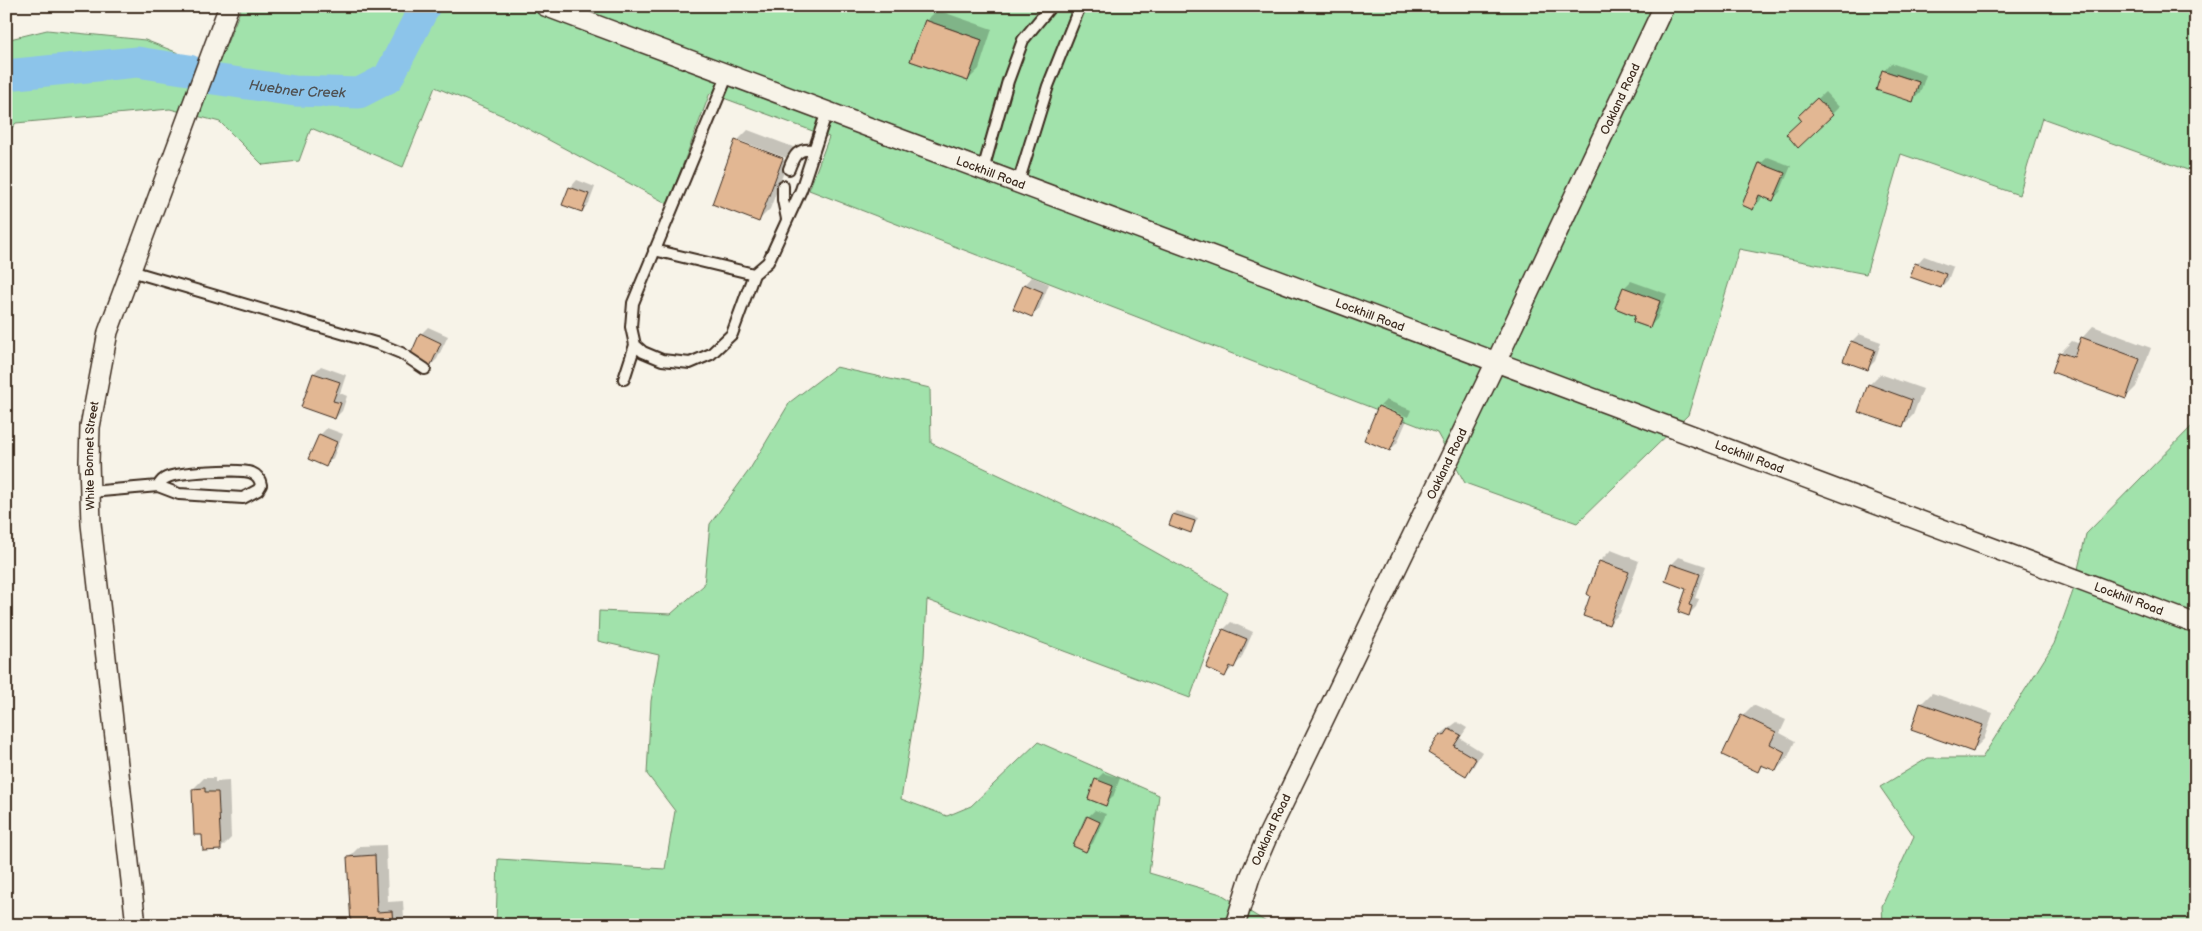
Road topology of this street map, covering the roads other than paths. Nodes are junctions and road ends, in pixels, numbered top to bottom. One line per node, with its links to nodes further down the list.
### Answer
1 (230, 6): 15 (street, White Bonnet Street)
2 (545, 6): 6 (street, Lockhill Road)
3 (1051, 6): 10 (lane)
4 (1080, 6): 11 (lane)
5 (1664, 6): 18 (street, Oakland Road)
6 (728, 74): 7 (street, Lockhill Road); 14 (lane)
7 (827, 111): 8 (lane); 10 (street, Lockhill Road)
8 (813, 150): 9 (lane); 13 (lane)
9 (789, 169)
10 (983, 170): 11 (street, Lockhill Road)
11 (1018, 183): 18 (street, Lockhill Road)
12 (783, 186): 13 (lane)
13 (787, 219): 16 (lane)
14 (654, 250): 16 (lane); 17 (lane)
15 (131, 271): 19 (lane); 22 (street, White Bonnet Street)
16 (754, 274): 17 (lane)
17 (635, 345): 20 (lane)
18 (1496, 362): 23 (street, Lockhill Road); 25 (street, Oakland Road)
19 (425, 369)
20 (624, 379)
21 (158, 486): 21 (lane); 22 (lane)
22 (90, 492): 24 (street, White Bonnet Street)
23 (2196, 624)
24 (136, 925)
25 (1235, 925)

